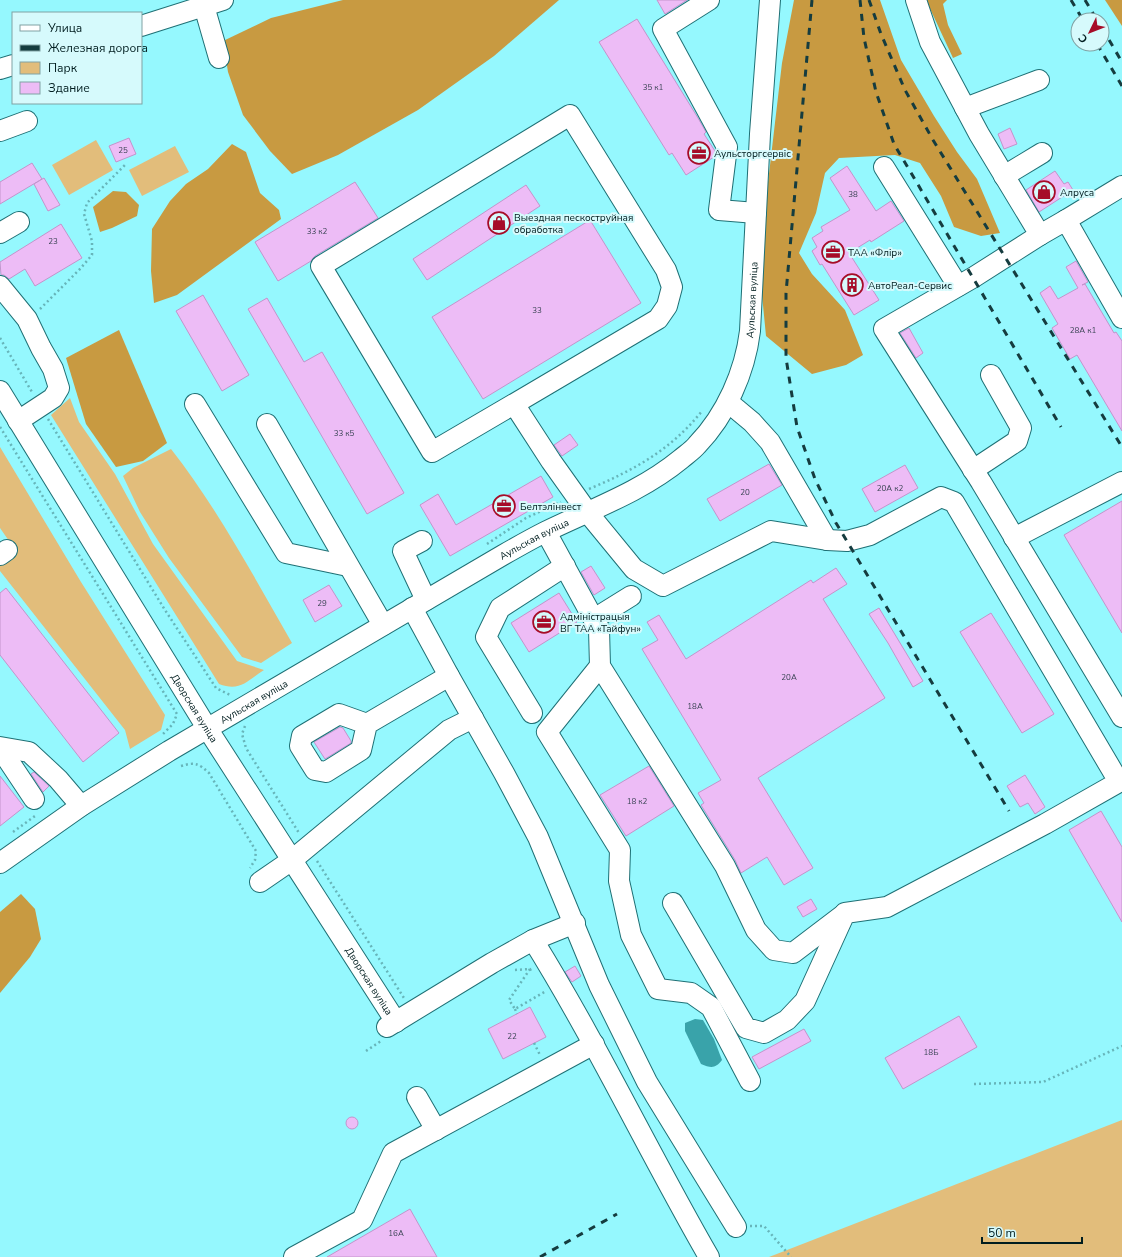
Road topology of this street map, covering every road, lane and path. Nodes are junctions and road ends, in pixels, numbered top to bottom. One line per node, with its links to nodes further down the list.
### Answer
1 (223, 0): 5 (street)
2 (709, 0): 19 (street)
3 (770, 0): 19 (street, Аульская вуліца)
4 (916, 0): 11 (street)
5 (204, 6): 6 (street); 7 (street)
6 (142, 26)
7 (219, 58)
8 (12, 66): 9 (street)
9 (0, 70)
10 (1039, 80): 11 (street)
11 (965, 108): 17 (street)
12 (27, 121): 13 (street)
13 (0, 131)
14 (1042, 153): 17 (street)
15 (125, 165): 27 (path)
16 (884, 167): 25 (street)
17 (1004, 176): 23 (street)
18 (1122, 186): 20 (street)
19 (756, 213): 31 (street, Аульская вуліца)
20 (1066, 220): 23 (street); 26 (street)
21 (19, 222): 22 (street)
22 (0, 232)
23 (1040, 235): 25 (street)
24 (0, 286): 27 (street)
25 (958, 286): 38 (street)
26 (1122, 318)
27 (27, 319): 34 (street)
28 (0, 338): 34 (path)
29 (991, 375): 38 (street)
30 (0, 391): 36 (street, Дворская вуліца)
31 (728, 402): 41 (street, Аульская вуліца); 44 (street)
32 (195, 404): 47 (street)
33 (514, 404): 33 (street); 40 (street)
34 (41, 407): 36 (street); 55 (path)
35 (703, 409): 40 (path)
36 (9, 424): 57 (path); 61 (street, Дворская вуліца)
37 (267, 424): 47 (street)
38 (973, 470): 43 (street)
39 (1122, 482): 43 (street)
40 (575, 495): 41 (street); 46 (path)
41 (588, 513): 42 (street, Аульская вуліца); 44 (street)
42 (546, 532): 48 (street); 50 (street, Аульская вуліца)
43 (1014, 538): 58 (street)
44 (827, 540): 70 (street)
45 (422, 541): 50 (street)
46 (486, 544)
47 (348, 566): 52 (street)
48 (565, 566): 51 (street); 56 (street)
49 (630, 596): 51 (street)
50 (419, 604): 52 (street, Аульская вуліца); 54 (street)
51 (594, 619): 53 (street)
52 (383, 625): 61 (street, Аульская вуліца)
53 (600, 666): 70 (street); 81 (street)
54 (449, 676): 59 (street); 60 (street)
55 (237, 692)
56 (532, 713)
57 (177, 714)
58 (1122, 717)
59 (472, 718): 66 (street); 71 (street)
60 (366, 724)
61 (207, 728): 65 (street, Аульская вуліца); 66 (street, Дворская вуліца)
62 (0, 747): 64 (street); 65 (street)
63 (181, 766): 68 (path)
64 (34, 799)
65 (81, 806): 67 (street, Аульская вуліца)
66 (292, 860): 68 (street); 72 (street, Дворская вуліца)
67 (0, 863)
68 (255, 875)
69 (674, 903): 70 (street)
70 (845, 913)
71 (575, 923): 72 (street); 85 (street)
72 (533, 940): 79 (street)
73 (530, 969): 74 (path); 75 (path); 77 (path)
74 (511, 972)
75 (534, 975)
76 (543, 985): 77 (path)
77 (515, 1009): 78 (path)
78 (518, 1014)
79 (594, 1044): 84 (street); 87 (street)
80 (1122, 1046): 82 (path)
81 (750, 1080)
82 (974, 1084)
83 (417, 1097): 84 (street)
84 (436, 1130): 86 (street)
85 (736, 1227)
86 (294, 1257)
87 (709, 1257)

